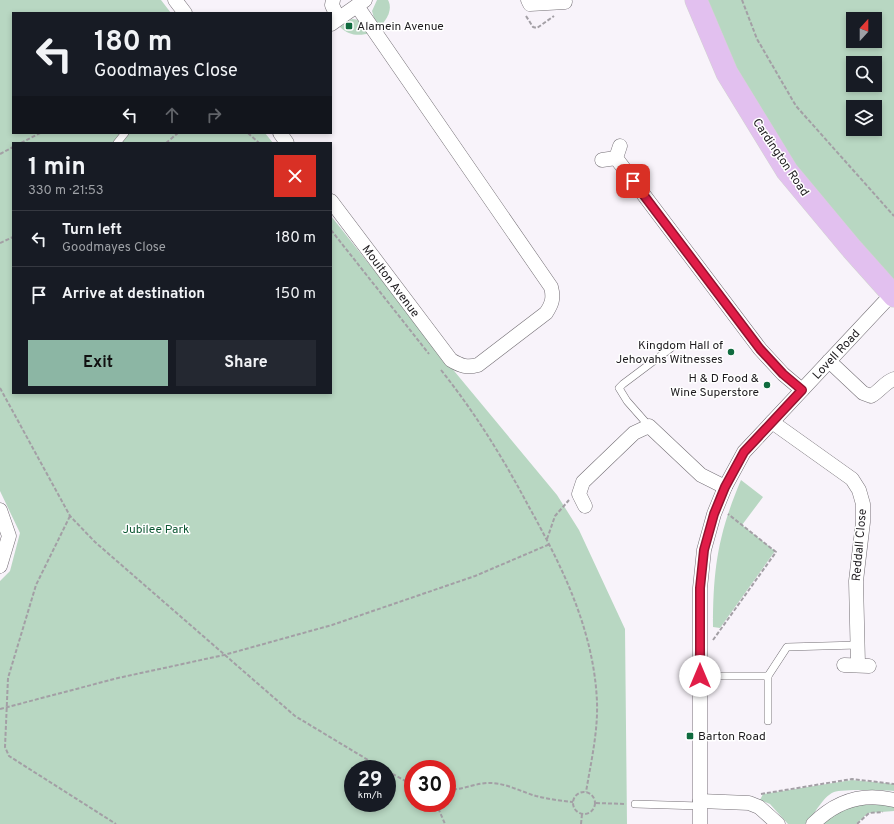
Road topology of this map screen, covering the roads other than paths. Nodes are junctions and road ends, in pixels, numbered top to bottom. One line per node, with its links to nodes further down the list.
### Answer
1 (175, 0): 7 (street)
2 (333, 0): 8 (street)
3 (528, 0): 5 (street)
4 (696, 0): 15 (main road, Cardington Road)
5 (565, 2)
6 (361, 3): 8 (street); 14 (street, Moulton Avenue)
7 (184, 12)
8 (335, 21)
9 (124, 134): 11 (lane)
10 (281, 134): 12 (street)
11 (118, 142)
12 (287, 142)
13 (613, 154): 19 (street)
14 (332, 202)
15 (893, 295): 17 (street, Lovell Road)
16 (671, 348): 21 (lane)
17 (829, 361): 18 (street); 19 (street, Lovell Road)
18 (894, 379)
19 (802, 390): 20 (street, Lovell Road)
20 (772, 422): 22 (street, Lovell Road); 26 (street, Reddall Close)
21 (648, 426): 22 (street); 23 (street)
22 (725, 487): 28 (street, Lovell Road)
23 (582, 500)
24 (0, 510): 25 (street)
25 (0, 566)
26 (858, 645): 27 (street, Reddall Close); 29 (lane)
27 (857, 665)
28 (700, 676): 29 (lane); 31 (street, Lovell Road)
29 (768, 676): 30 (lane)
30 (768, 721)
31 (700, 803): 32 (lane); 34 (street, Lovell Road); 35 (street)
32 (635, 804)
33 (891, 806): 36 (street)
34 (700, 824)
35 (778, 824)
36 (813, 824)

